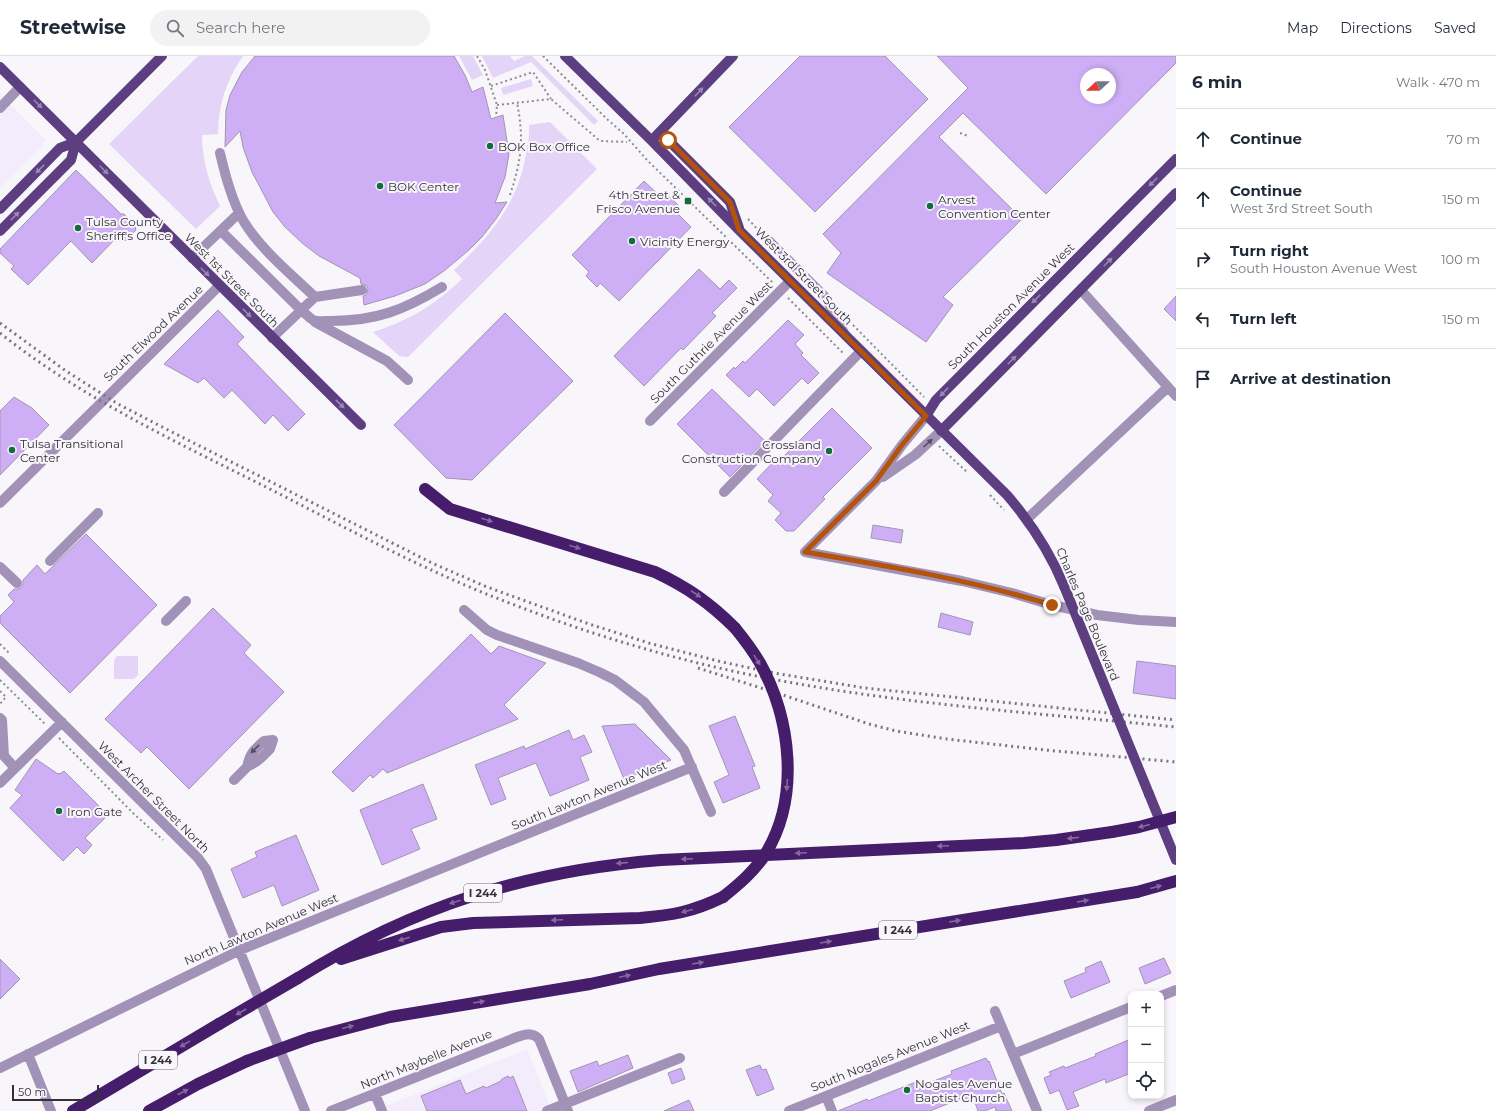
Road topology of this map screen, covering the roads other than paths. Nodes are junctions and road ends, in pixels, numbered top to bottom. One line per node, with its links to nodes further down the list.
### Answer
1 (162, 56): 9 (main road)
2 (565, 56): 8 (main road, West 3rd Street South)
3 (733, 56): 7 (main road, one-way to 3)
4 (0, 67): 5 (main road, West 1st Street South)
5 (20, 87): 6 (street); 9 (main road, West 1st Street South, one-way to 9)
6 (0, 108)
7 (660, 132): 8 (main road); 15 (main road)
8 (652, 141): 15 (main road, West 3rd Street South, one-way to 8)
9 (76, 142): 13 (main road, one-way to 13); 16 (main road, one-way to 9); 19 (main road, West 1st Street South, one-way to 19)
10 (220, 153): 14 (street)
11 (1176, 159): 34 (main road, South Houston Avenue West, one-way to 34)
12 (1176, 193): 24 (main road, South Houston Avenue West, one-way to 12)
13 (0, 209)
14 (239, 213): 17 (street); 25 (street)
15 (739, 230): 20 (main road, West 3rd Street South)
16 (0, 231)
17 (221, 231): 19 (street); 26 (street)
18 (768, 240): 28 (street, West 3rd Street South)
19 (192, 258): 21 (main road, West 1st Street South, one-way to 21)
20 (790, 281): 28 (main road, West 3rd Street South); 35 (street, South Guthrie Avenue West)
21 (219, 286): 29 (main road, West 1st Street South, one-way to 29); 41 (street, South Elwood Avenue)
22 (442, 287): 27 (street)
23 (362, 290): 25 (street)
24 (1081, 290): 32 (street); 37 (main road, South Houston Avenue West, one-way to 24)
25 (315, 297): 26 (street)
26 (301, 310): 27 (street); 29 (street)
27 (314, 321): 31 (street)
28 (846, 336): 30 (main road, West 3rd Street South)
29 (272, 338): 36 (main road, West 1st Street South, one-way to 36)
30 (861, 351): 34 (main road, West 3rd Street South); 40 (street)
31 (408, 380)
32 (1168, 387): 33 (street); 43 (street)
33 (1176, 396)
34 (926, 416): 37 (main road, West 3rd Street South); 38 (street, South Houston Avenue West)
35 (650, 421)
36 (361, 425)
37 (941, 431): 38 (street, South Houston Avenue West, one-way to 37); 43 (main road, Charles Page Boulevard)
38 (876, 481): 50 (street, South Houston Avenue West)
39 (425, 489): 65 (highway, one-way to 65, bridge)
40 (724, 492)
41 (0, 503)
42 (98, 513): 44 (street)
43 (1026, 519): 62 (main road, Charles Page Boulevard, bridge)
44 (50, 561)
45 (0, 567): 46 (street)
46 (17, 583)
47 (186, 602): 49 (street)
48 (464, 610): 55 (street)
49 (166, 621)
50 (1173, 621)
51 (0, 661): 53 (street, West Archer Street North)
52 (0, 718): 56 (street)
53 (62, 722): 56 (street); 64 (street, West Archer Street North)
54 (247, 767): 57 (street)
55 (692, 767): 59 (street); 61 (street, South Lawton Avenue West)
56 (15, 768): 58 (street)
57 (234, 780)
58 (0, 783)
59 (711, 812)
60 (1176, 817): 65 (highway, I 244, one-way to 65, bridge)
61 (495, 847): 64 (street, North Lawton Avenue West)
62 (1176, 860)
63 (1176, 882): 81 (highway, I 244, one-way to 63, bridge)
64 (240, 950): 71 (street, North Lawton Avenue West); 82 (street, West Archer Street North)
65 (317, 966): 80 (highway, I 244, one-way to 80, bridge)
66 (1176, 990): 67 (street)
67 (1164, 995)
68 (1128, 1009): 72 (street)
69 (995, 1012): 70 (street)
70 (1001, 1026): 72 (street); 76 (street, South Nogales Avenue West)
71 (28, 1054): 74 (street, North Lawton Avenue West); 79 (street)
72 (1013, 1054): 88 (street)
73 (680, 1058): 78 (street)
74 (0, 1068)
75 (375, 1094): 78 (street, North Maybelle Avenue); 83 (street, North Maybelle Avenue); 84 (street)
76 (826, 1096): 86 (street, South Nogales Avenue West); 87 (street)
77 (1176, 1100): 89 (street)
78 (566, 1107): 85 (street)
79 (51, 1111)
80 (73, 1111)
81 (149, 1111)
82 (304, 1111)
83 (331, 1111)
84 (382, 1111)
85 (546, 1111)
86 (789, 1111)
87 (832, 1111)
88 (1037, 1111)
89 (1149, 1111)

